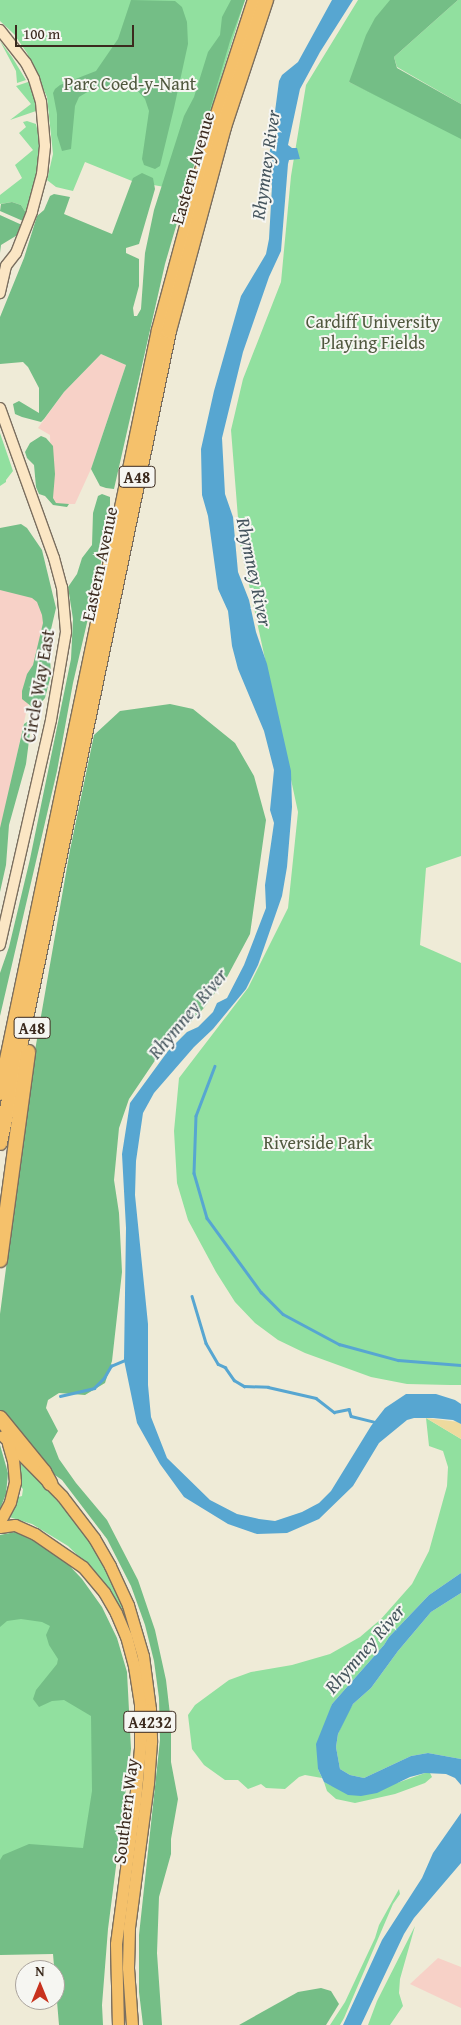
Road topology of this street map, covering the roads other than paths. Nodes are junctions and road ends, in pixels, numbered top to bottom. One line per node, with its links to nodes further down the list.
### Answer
1 (255, 0): 7 (highway, Eastern Avenue / A48)
2 (266, 0): 7 (highway, Eastern Avenue / A48)
3 (0, 30): 4 (street)
4 (0, 293)
5 (0, 408): 6 (street, Circle Way East)
6 (0, 946)
7 (33, 961): 8 (highway, A48); 9 (highway, Eastern Avenue / A48); 10 (highway, Eastern Avenue / A48); 11 (highway, A48)
8 (0, 1052)
9 (0, 1093)
10 (0, 1143)
11 (0, 1255): 12 (highway)
12 (0, 1260)
13 (0, 1418): 15 (highway, A4232)
14 (1, 1433): 15 (main road, Southern Way / A4232); 16 (main road)
15 (50, 1483): 19 (main road, Southern Way / A4232)
16 (0, 1521)
17 (0, 1527): 18 (main road, Southern Way / A4232)
18 (116, 1944): 20 (main road); 21 (main road, Southern Way / A4232)
19 (133, 2024)
20 (110, 2025)
21 (118, 2025)

